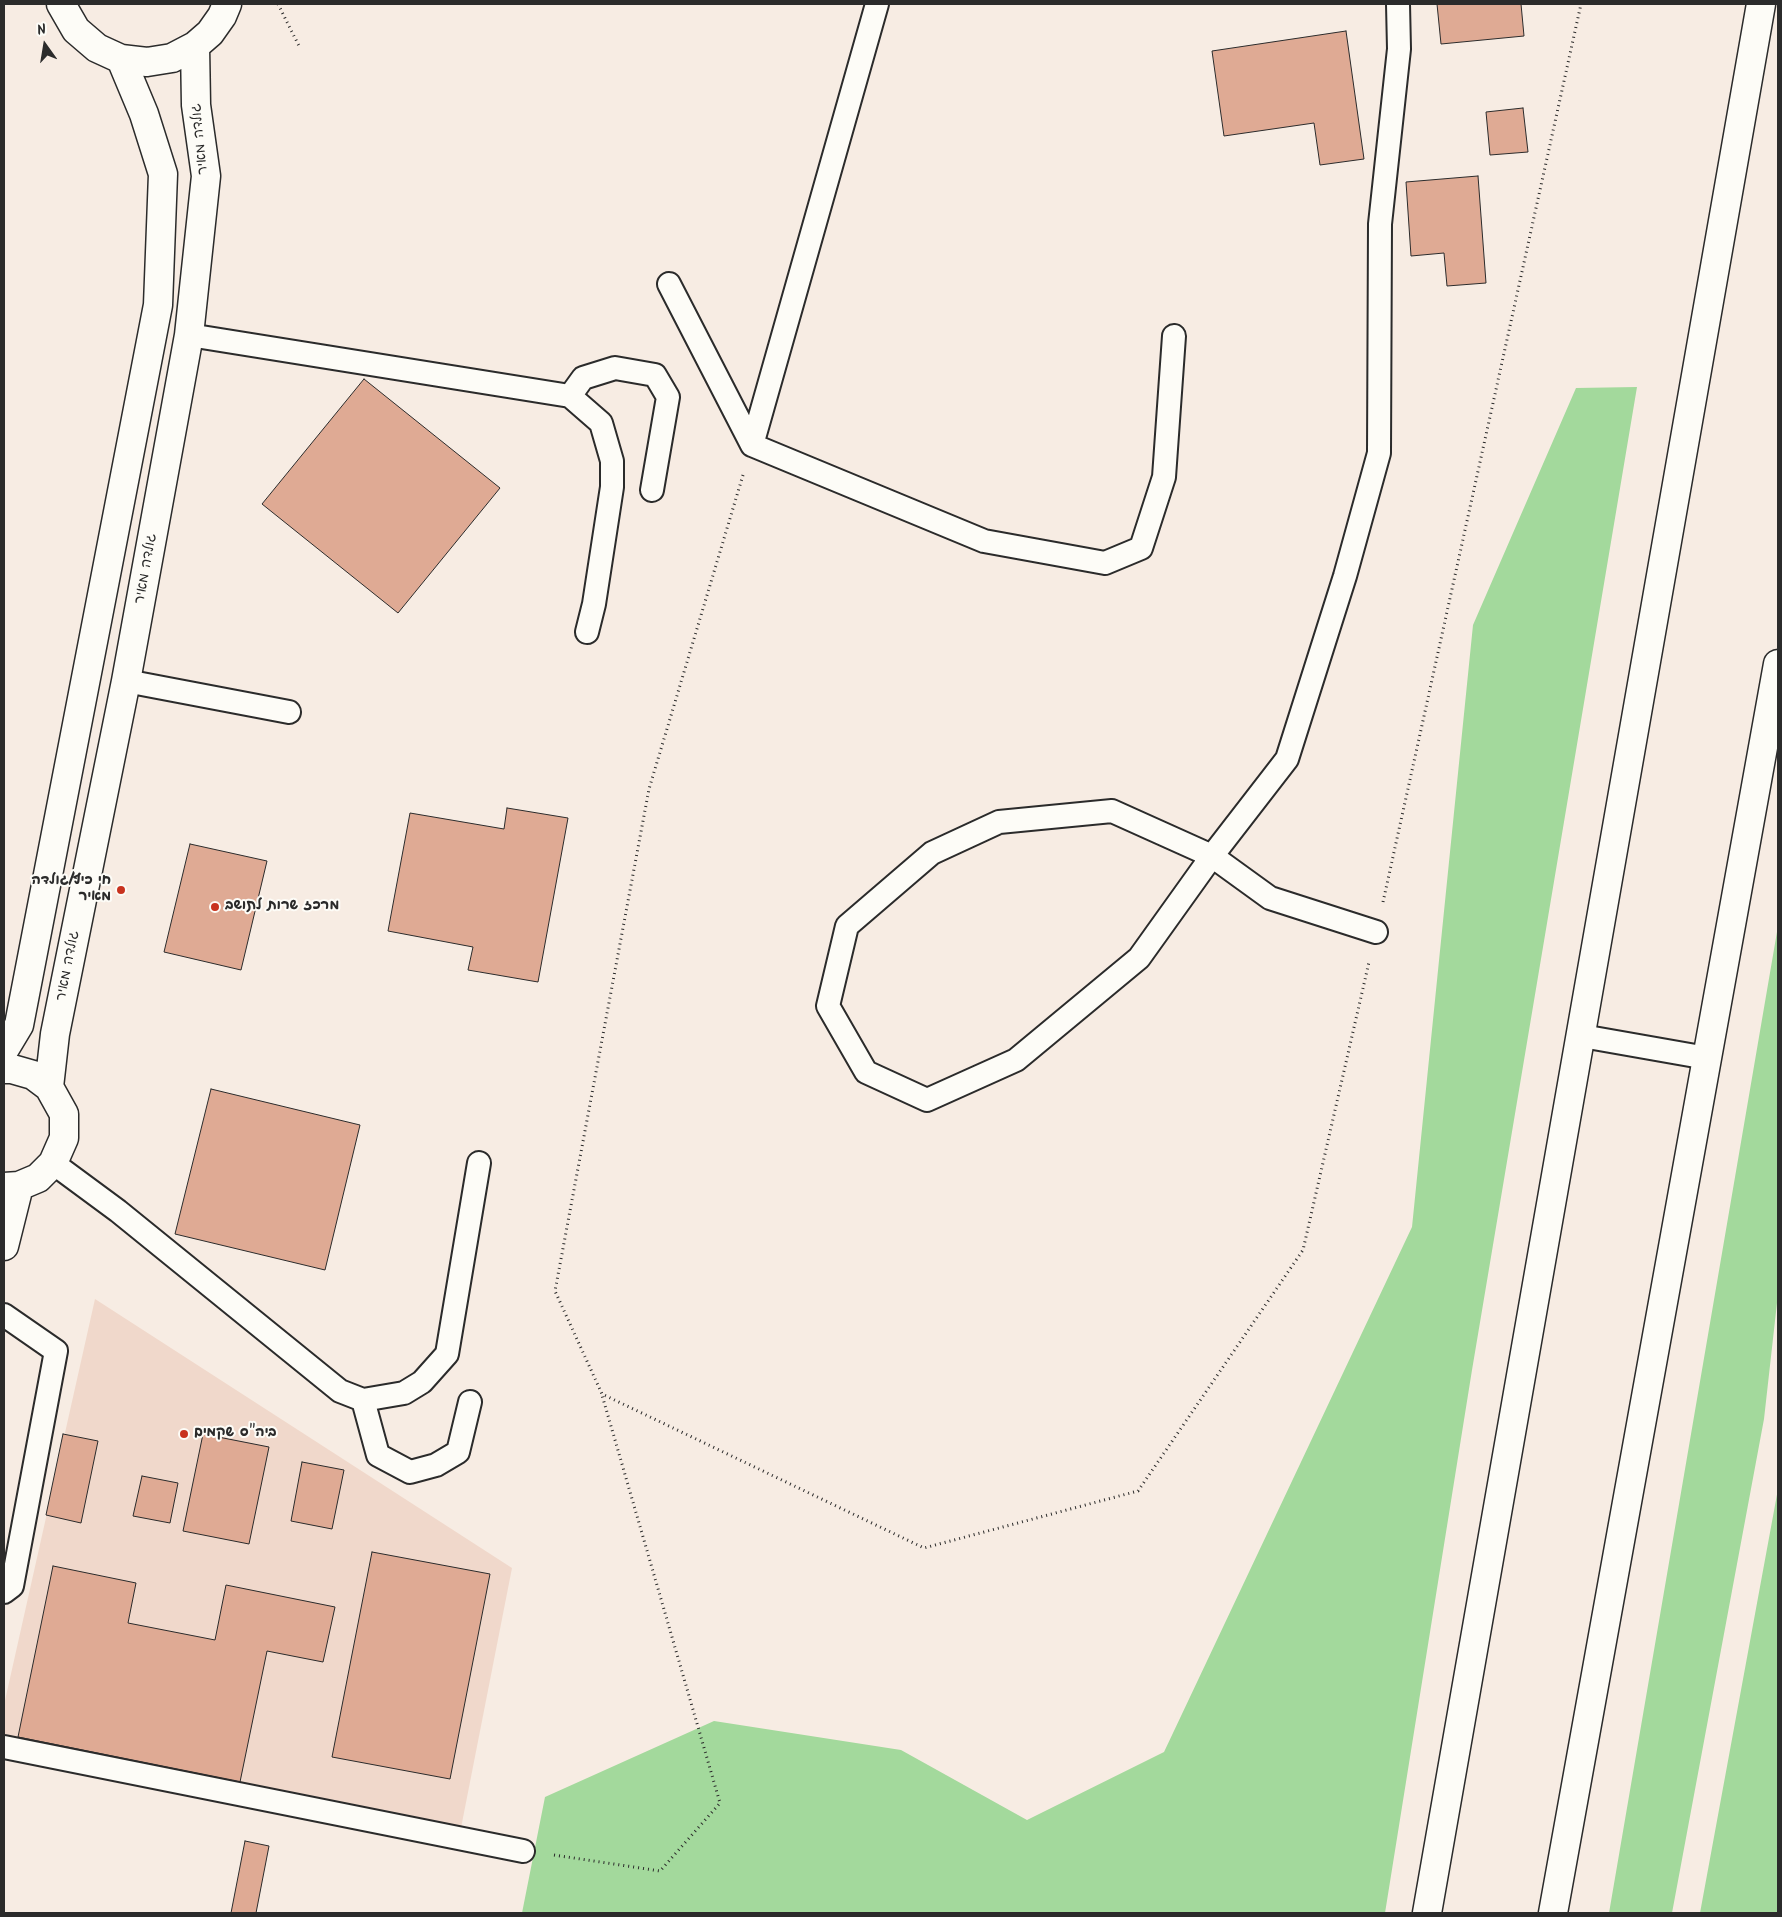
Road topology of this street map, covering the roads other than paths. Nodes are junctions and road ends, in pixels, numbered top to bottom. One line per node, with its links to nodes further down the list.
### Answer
1 (61, 4): 7 (main road)
2 (227, 4): 6 (main road)
3 (877, 4): 12 (lane)
4 (1398, 4): 18 (lane)
5 (1761, 4): 20 (main road)
6 (195, 46): 7 (main road); 9 (main road, גולדה מאיר)
7 (121, 59): 21 (main road)
8 (669, 284): 12 (lane)
9 (189, 335): 11 (lane); 16 (main road, גולדה מאיר)
10 (1174, 336): 12 (lane)
11 (570, 396): 13 (lane); 14 (lane)
12 (752, 445)
13 (652, 490)
14 (587, 632)
15 (1778, 664): 22 (main road)
16 (126, 681): 17 (lane); 24 (main road, גולדה מאיר)
17 (289, 712)
18 (1212, 856): 18 (lane); 19 (lane)
19 (1376, 932)
20 (1582, 1036): 22 (lane); 35 (main road)
21 (4, 1050)
22 (1707, 1058): 36 (main road)
23 (4, 1069): 24 (main road)
24 (49, 1087): 25 (main road)
25 (53, 1163): 27 (main road); 30 (lane)
26 (479, 1163): 30 (lane)
27 (11, 1186): 28 (main road)
28 (4, 1246)
29 (4, 1315): 32 (lane)
30 (363, 1400): 31 (lane)
31 (470, 1402)
32 (4, 1592)
33 (4, 1748): 34 (lane)
34 (523, 1851)
35 (1427, 1913)
36 (1553, 1913)

